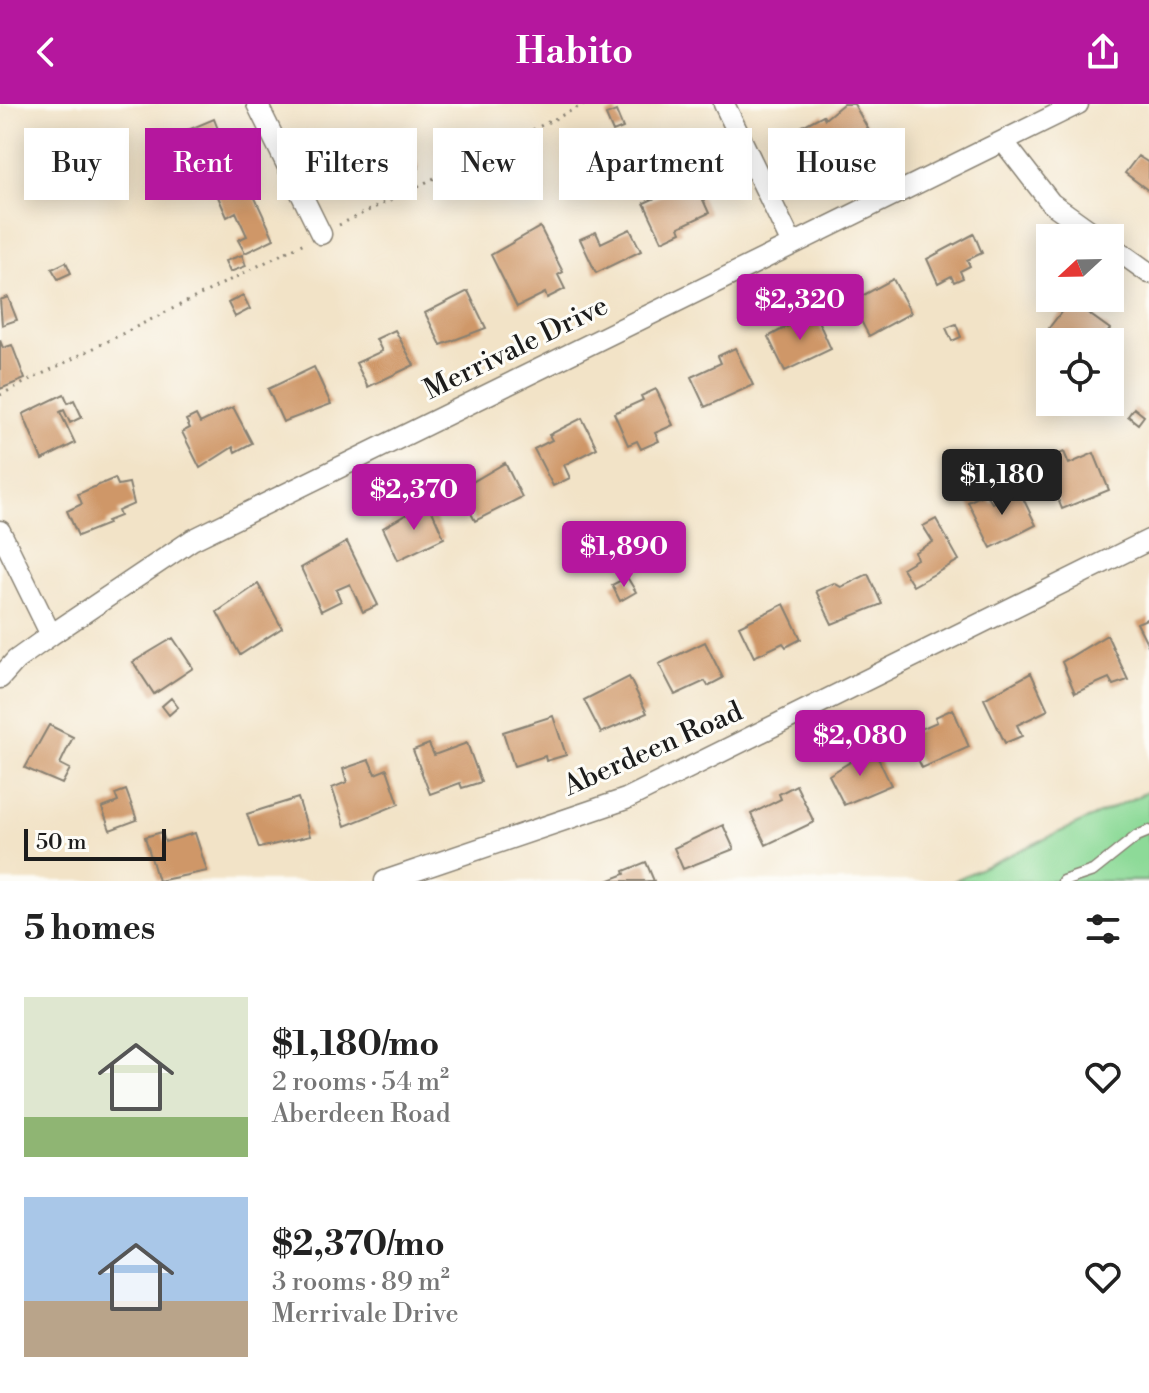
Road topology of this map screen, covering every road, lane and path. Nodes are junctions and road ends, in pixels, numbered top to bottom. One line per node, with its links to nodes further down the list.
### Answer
1 (257, 104): 7 (street)
2 (585, 104): 7 (path)
3 (724, 104): 8 (street)
4 (1078, 104): 5 (street, Merrivale Drive)
5 (1003, 141): 6 (street); 8 (street, Merrivale Drive)
6 (1080, 224)
7 (321, 234): 11 (path)
8 (791, 242): 14 (street, Merrivale Drive)
9 (1124, 255): 10 (street)
10 (1149, 273)
11 (0, 395)
12 (0, 531): 14 (street)
13 (1149, 540): 17 (street, Aberdeen Road)
14 (51, 635): 15 (street, Merrivale Drive)
15 (0, 678)
16 (1149, 831): 18 (lane)
17 (385, 881)
18 (1063, 881)

